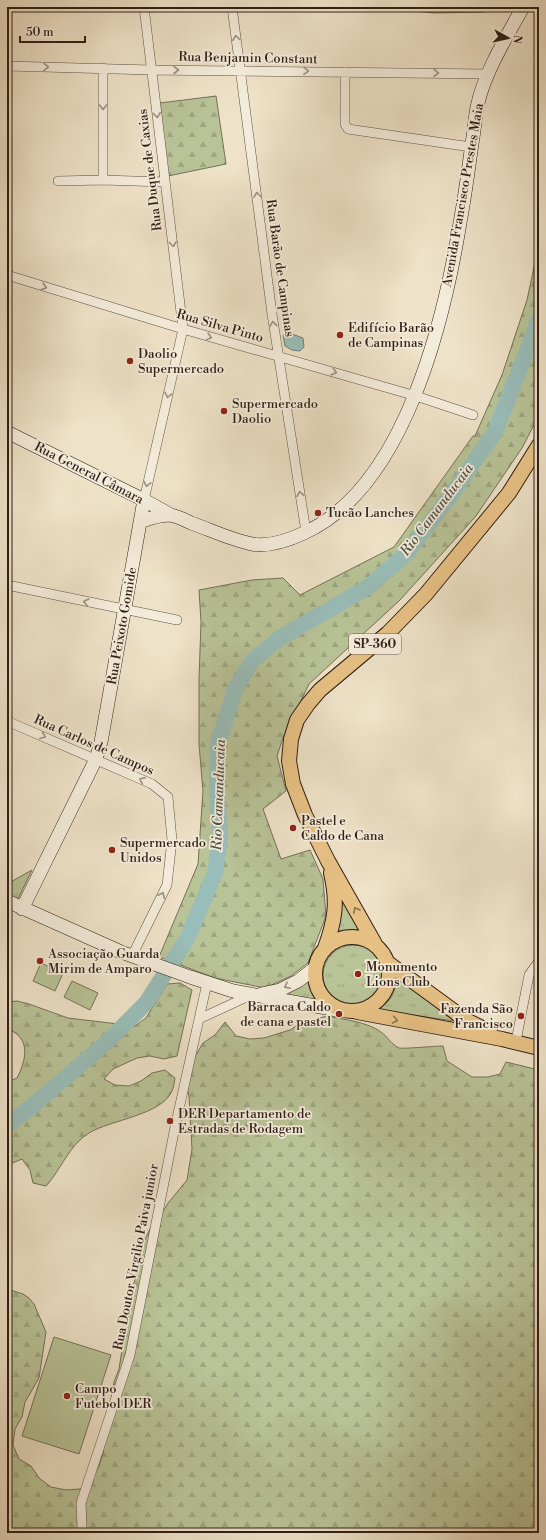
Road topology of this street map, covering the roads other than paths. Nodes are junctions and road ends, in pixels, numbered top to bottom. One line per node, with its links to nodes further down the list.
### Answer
1 (144, 7): 6 (street, Rua Duque de Caxias)
2 (232, 7): 7 (street, Rua Barão de Campinas, one-way to 2)
3 (523, 7): 9 (street, Avenida Francisco Prestes Maia)
4 (7, 66): 5 (street, Rua Benjamin Constant, one-way to 5)
5 (103, 68): 6 (street, Rua Benjamin Constant); 11 (street, one-way to 11)
6 (151, 70): 7 (street, Rua Benjamin Constant, one-way to 7); 13 (street, Rua Duque de Caxias, one-way to 13)
7 (241, 71): 8 (street, Rua Benjamin Constant, one-way to 8); 16 (street, Rua Barão de Campinas, one-way to 7)
8 (345, 72): 9 (street, Rua Benjamin Constant, one-way to 9); 10 (street)
9 (489, 74): 10 (street, Avenida Francisco Prestes Maia)
10 (471, 147): 17 (street, Avenida Francisco Prestes Maia)
11 (103, 180): 12 (street); 13 (street)
12 (58, 181)
13 (165, 182): 15 (street, Rua Duque de Caxias, one-way to 15)
14 (7, 276): 15 (street, Rua Silva Pinto, one-way to 15)
15 (183, 329): 16 (street, Rua Silva Pinto, one-way to 16); 21 (street, Rua Peixoto Gomide, one-way to 21)
16 (279, 356): 17 (street, Rua Silva Pinto, one-way to 17); 24 (street, Rua Barão de Campinas, one-way to 16)
17 (416, 396): 18 (street, Rua Silva Pinto); 24 (street, Avenida Francisco Prestes Maia)
18 (473, 415)
19 (7, 432): 21 (street, Rua General Câmara)
20 (539, 445): 30 (main road, SP-360)
21 (144, 500): 22 (street, Rua General Câmara); 23 (street, Rua Peixoto Gomide)
22 (171, 515): 23 (street, Avenida Francisco Prestes Maia); 24 (street, Avenida Francisco Prestes Maia)
23 (140, 522): 26 (street, Rua Peixoto Gomide)
24 (306, 532)
25 (7, 585): 26 (street, one-way to 25)
26 (124, 610): 27 (street); 29 (street, Rua Peixoto Gomide)
27 (177, 620)
28 (7, 721): 29 (street, Rua Carlos de Campos, one-way to 29)
29 (96, 759): 32 (street, Rua Peixoto Gomide); 35 (street, Rua Carlos de Campos, one-way to 29)
30 (328, 861): 33 (main road, SP-360, one-way to 30); 34 (main road, SP-360)
31 (7, 901): 32 (street)
32 (22, 909): 35 (street)
33 (375, 944): 34 (main road); 37 (main road, SP-360)
34 (325, 948): 38 (main road, SP-360)
35 (132, 956): 39 (street)
36 (539, 961): 43 (street)
37 (388, 963): 41 (main road); 43 (main road, SP-360)
38 (315, 968): 40 (street, one-way to 40); 41 (main road, SP-360)
39 (207, 983): 40 (street); 42 (street, Rua Doutor Virgilio Paiva junior)
40 (253, 995): 41 (street); 42 (street)
41 (350, 1012): 43 (main road, SP-360, one-way to 43)
42 (200, 1019): 45 (street, Rua Doutor Virgilio Paiva junior)
43 (509, 1040): 44 (main road, SP-360)
44 (539, 1048)
45 (81, 1533)

